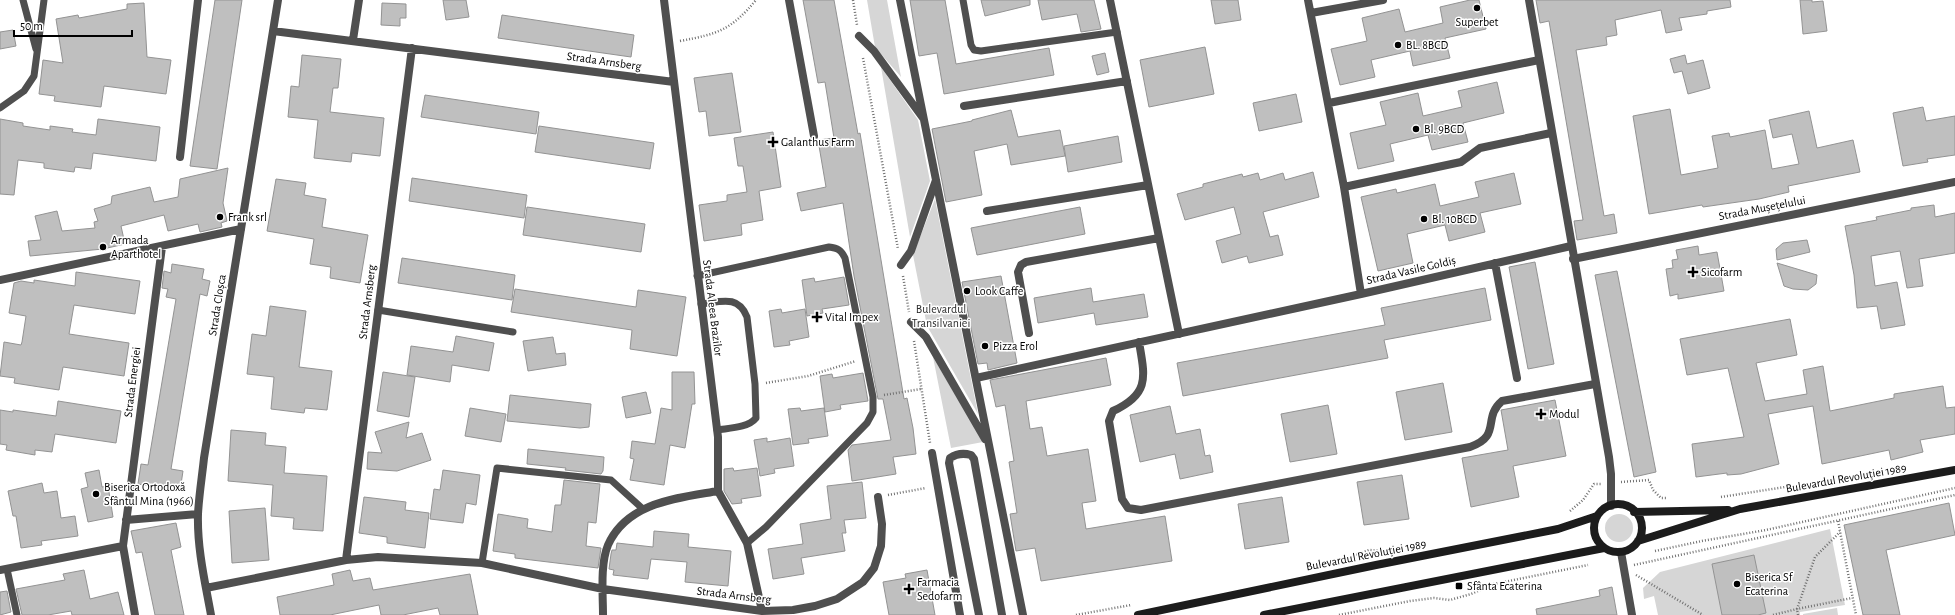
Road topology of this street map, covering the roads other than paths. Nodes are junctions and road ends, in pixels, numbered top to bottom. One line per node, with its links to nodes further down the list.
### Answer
1 (23, 0): 20 (lane)
2 (44, 0): 20 (lane)
3 (198, 0): 30 (street)
4 (278, 0): 15 (street, Strada Cloșca)
5 (358, 0): 18 (street)
6 (664, 0): 23 (street, Strada Aleea Brazilor)
7 (789, 0): 29 (street)
8 (900, 0): 27 (street)
9 (963, 0): 16 (lane)
10 (1110, 0): 16 (street)
11 (1308, 0): 14 (street, Strada Vasile Goldiș)
12 (1382, 0): 14 (street)
13 (1529, 0): 21 (street)
14 (1311, 13): 24 (street, Strada Vasile Goldiș)
15 (273, 31): 18 (street, Strada Arnsberg); 36 (street, Strada Cloșca)
16 (1117, 32): 22 (street)
17 (859, 36): 27 (street)
18 (353, 40): 19 (street, Strada Arnsberg)
19 (412, 48): 23 (street, Strada Arnsberg); 47 (street, Strada Arnsberg)
20 (37, 53): 26 (lane)
21 (1539, 60): 24 (street); 28 (street)
22 (1127, 81): 25 (street); 33 (street)
23 (674, 82): 43 (street, Strada Aleea Brazilor)
24 (1329, 104): 34 (street, Strada Vasile Goldiș)
25 (964, 106)
26 (0, 108)
27 (924, 120): 31 (street)
28 (1551, 133): 34 (street); 38 (street)
29 (814, 136)
30 (180, 157)
31 (936, 179): 42 (street); 53 (street)
32 (1955, 182): 40 (street, Strada Mușețelului)
33 (1148, 185): 35 (street); 37 (street)
34 (1344, 187): 45 (street, Strada Vasile Goldiș)
35 (987, 211)
36 (241, 230): 39 (street); 66 (street, Strada Cloșca)
37 (1159, 238): 50 (street); 51 (street)
38 (1571, 246): 40 (street); 41 (street, Strada Vasile Goldiș)
39 (162, 247): 44 (street); 68 (street, Strada Energiei)
40 (1573, 258): 55 (street)
41 (1495, 263): 45 (street, Strada Vasile Goldiș); 54 (street)
42 (901, 265)
43 (697, 276): 46 (street, Strada Aleea Brazilor); 70 (lane)
44 (0, 280)
45 (1361, 294): 51 (street)
46 (700, 304): 56 (street, Strada Aleea Brazilor); 56 (lane)
47 (378, 310): 49 (lane); 74 (street, Strada Arnsberg)
48 (910, 322): 57 (street)
49 (513, 332)
50 (1029, 333)
51 (1179, 334): 52 (street)
52 (1139, 342): 53 (street); 55 (street)
53 (976, 378): 57 (street)
54 (1517, 378)
55 (1595, 384): 62 (street)
56 (717, 430): 60 (street, Strada Aleea Brazilor)
57 (990, 446): 87 (street)
58 (932, 453): 84 (street)
59 (1955, 470): 64 (main road, Bulevardul Revoluției 1989)
60 (718, 491): 63 (street); 70 (street, Strada Aleea Brazilor)
61 (878, 497): 79 (street, Strada Arnsberg)
62 (1611, 506): 65 (main road); 67 (main road)
63 (644, 508): 75 (lane); 78 (street)
64 (1740, 509): 65 (main road, Bulevardul Revoluției 1989); 69 (main road, Bulevardul Revoluției 1989)
65 (1634, 512): 69 (main road)
66 (198, 514): 68 (street); 77 (street, Strada Cloșca)
67 (1597, 516): 72 (main road); 88 (main road, Bulevardul Revoluției 1989)
68 (126, 520): 71 (street, Strada Energiei)
69 (1638, 541): 73 (main road)
70 (747, 543): 79 (street, Strada Aleea Brazilor)
71 (123, 546): 76 (street); 81 (street, Strada Energiei)
72 (1604, 548): 73 (main road); 89 (main road)
73 (1621, 552): 90 (street)
74 (346, 560): 75 (street, Strada Arnsberg); 77 (street, Strada Arnsberg)
75 (482, 563): 78 (street, Strada Arnsberg)
76 (4, 569): 80 (lane)
77 (206, 588): 82 (street, Strada Cloșca)
78 (602, 589): 79 (street, Strada Arnsberg); 83 (street)
79 (762, 611)
80 (17, 615)
81 (135, 615)
82 (211, 615)
83 (603, 615)
84 (960, 615)
85 (979, 615): 86 (street)
86 (1002, 615)
87 (1023, 615)
88 (1138, 615)
89 (1264, 615)
90 (1632, 615)

